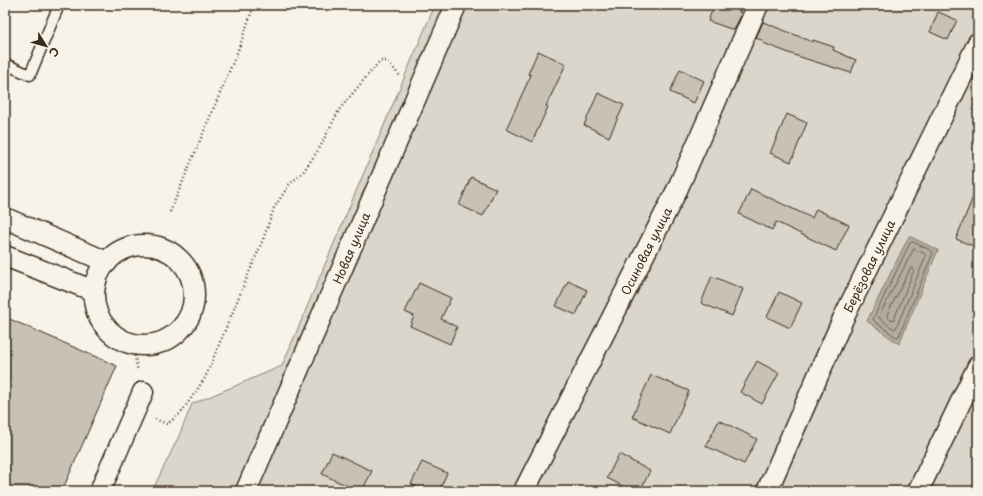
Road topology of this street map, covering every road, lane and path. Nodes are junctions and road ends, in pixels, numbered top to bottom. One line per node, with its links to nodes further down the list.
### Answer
1 (59, 5): 6 (lane)
2 (254, 5): 8 (path)
3 (456, 5): 18 (street, Новая улица)
4 (758, 5): 19 (street, Осиновая улица)
5 (978, 43): 20 (street, Берёзовая улица)
6 (5, 64)
7 (399, 75): 16 (path)
8 (170, 212)
9 (5, 218): 11 (street)
10 (5, 256): 12 (street)
11 (107, 262): 12 (street); 13 (street)
12 (94, 291): 13 (street)
13 (132, 344): 15 (path)
14 (978, 366): 21 (street)
15 (143, 392): 16 (street)
16 (135, 411): 17 (street)
17 (100, 491)
18 (246, 491)
19 (524, 491)
20 (767, 491)
21 (918, 491)

